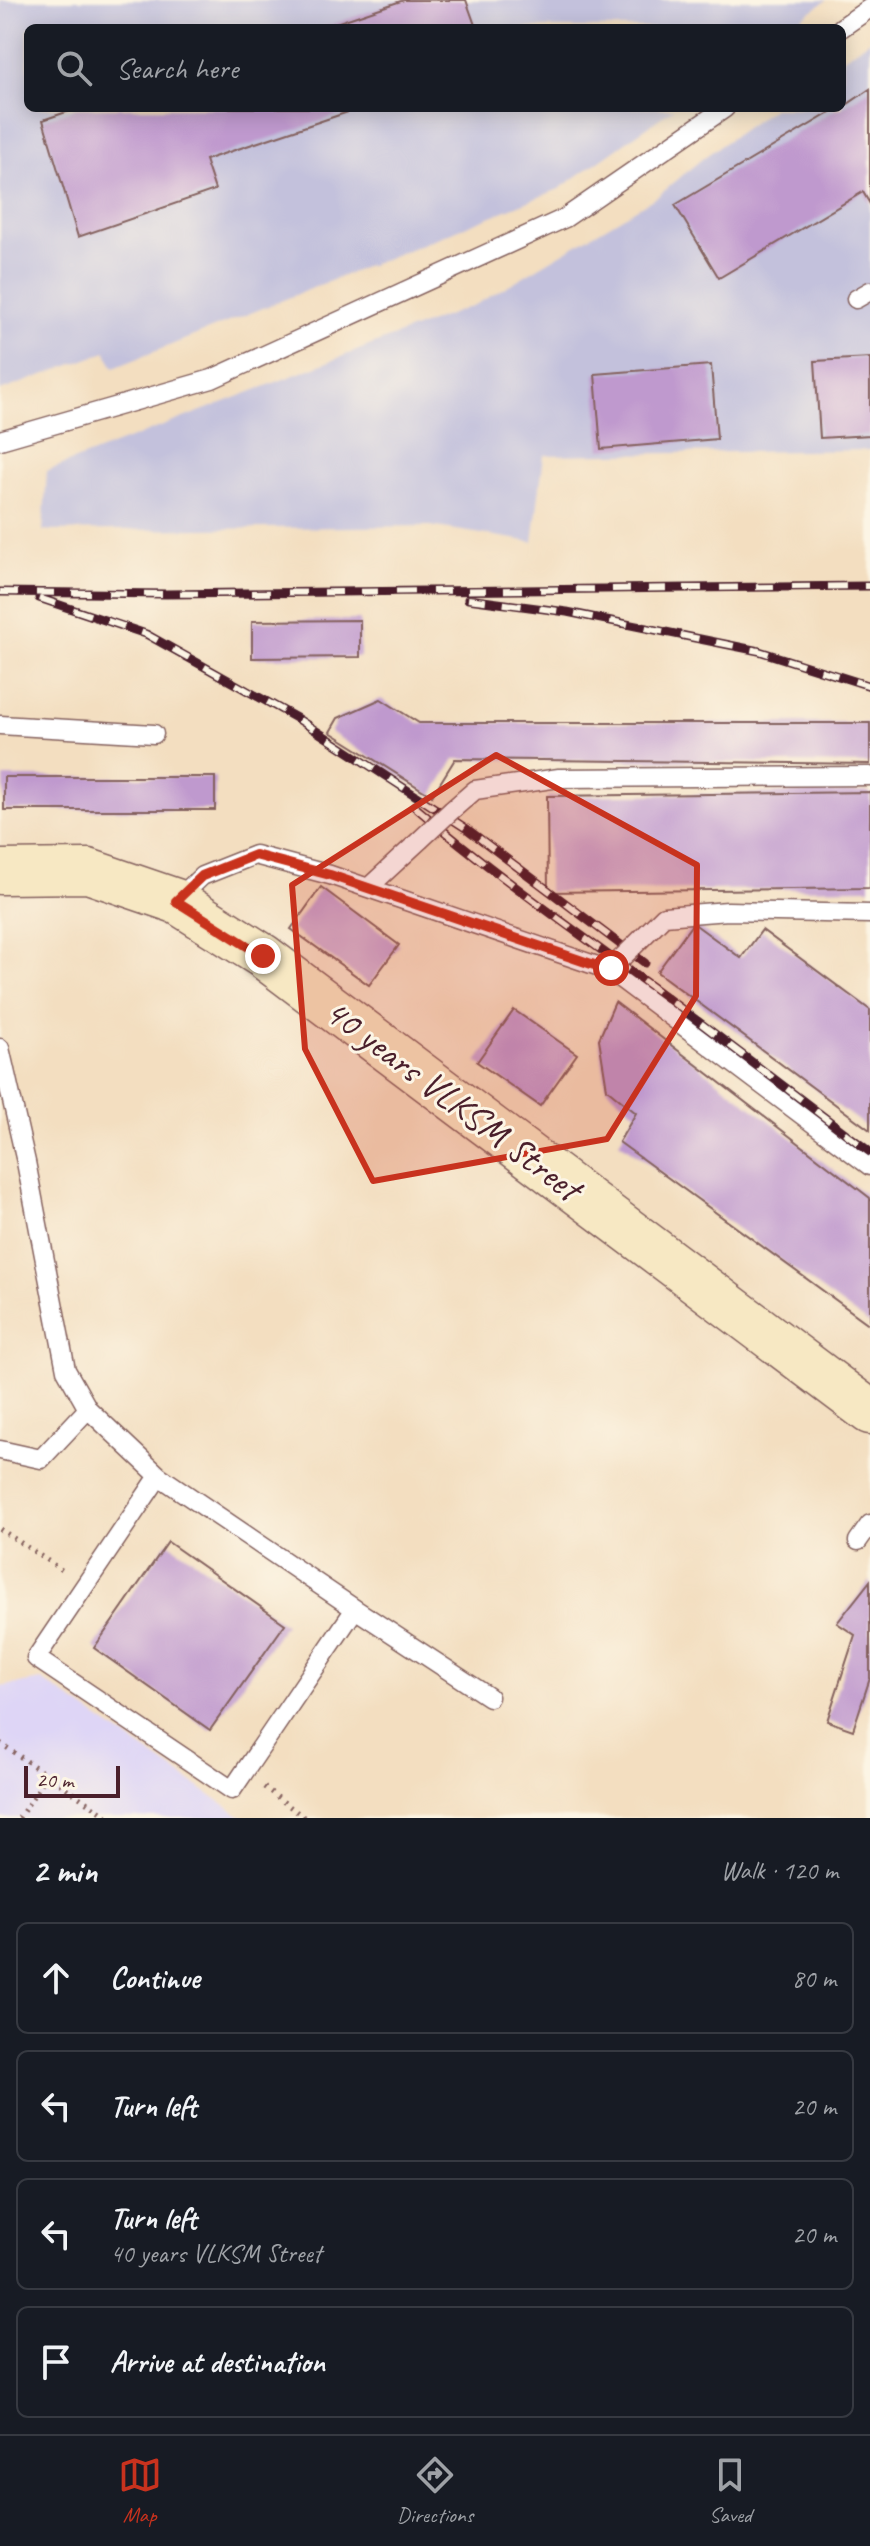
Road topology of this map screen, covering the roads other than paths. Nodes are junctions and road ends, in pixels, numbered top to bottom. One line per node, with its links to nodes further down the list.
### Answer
1 (870, 8): 2 (lane)
2 (846, 25)
3 (719, 112): 4 (lane)
4 (0, 440)
5 (0, 725): 6 (lane)
6 (154, 734)
7 (870, 776): 9 (lane, bridge)
8 (0, 872): 10 (main road, 40 years VLKSM Street)
9 (368, 888): 10 (lane); 12 (lane)
10 (176, 901): 16 (main road, 40 years VLKSM Street)
11 (870, 914): 12 (lane, bridge)
12 (610, 969): 14 (lane)
13 (0, 1048): 15 (lane)
14 (870, 1166)
15 (88, 1409): 17 (lane); 18 (lane)
16 (870, 1412)
17 (0, 1450)
18 (159, 1476): 21 (lane); 21 (lane)
19 (870, 1524): 20 (lane)
20 (858, 1541)
21 (355, 1609): 22 (lane)
22 (489, 1697)

